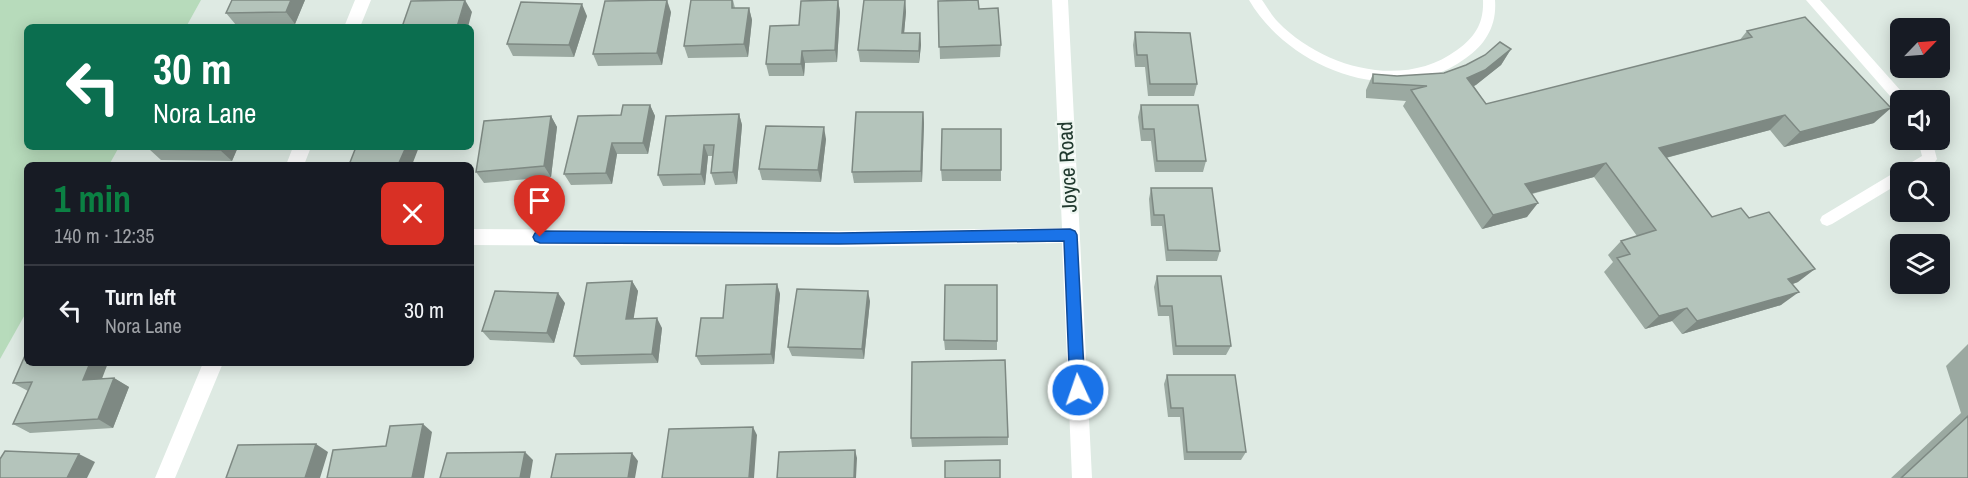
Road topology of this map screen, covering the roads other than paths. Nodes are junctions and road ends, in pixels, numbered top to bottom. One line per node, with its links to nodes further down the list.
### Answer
1 (363, 0): 6 (street)
2 (1060, 0): 12 (street, Joyce Road)
3 (1255, 0): 4 (lane)
4 (1489, 0)
5 (1812, 0): 7 (lane)
6 (353, 24)
7 (1893, 90)
8 (1928, 150): 9 (lane)
9 (1925, 162)
10 (1890, 182): 11 (lane)
11 (1827, 220)
12 (1070, 235): 13 (street); 16 (street, Joyce Road)
13 (474, 237)
14 (212, 366): 15 (street)
15 (165, 478)
16 (1082, 478)

